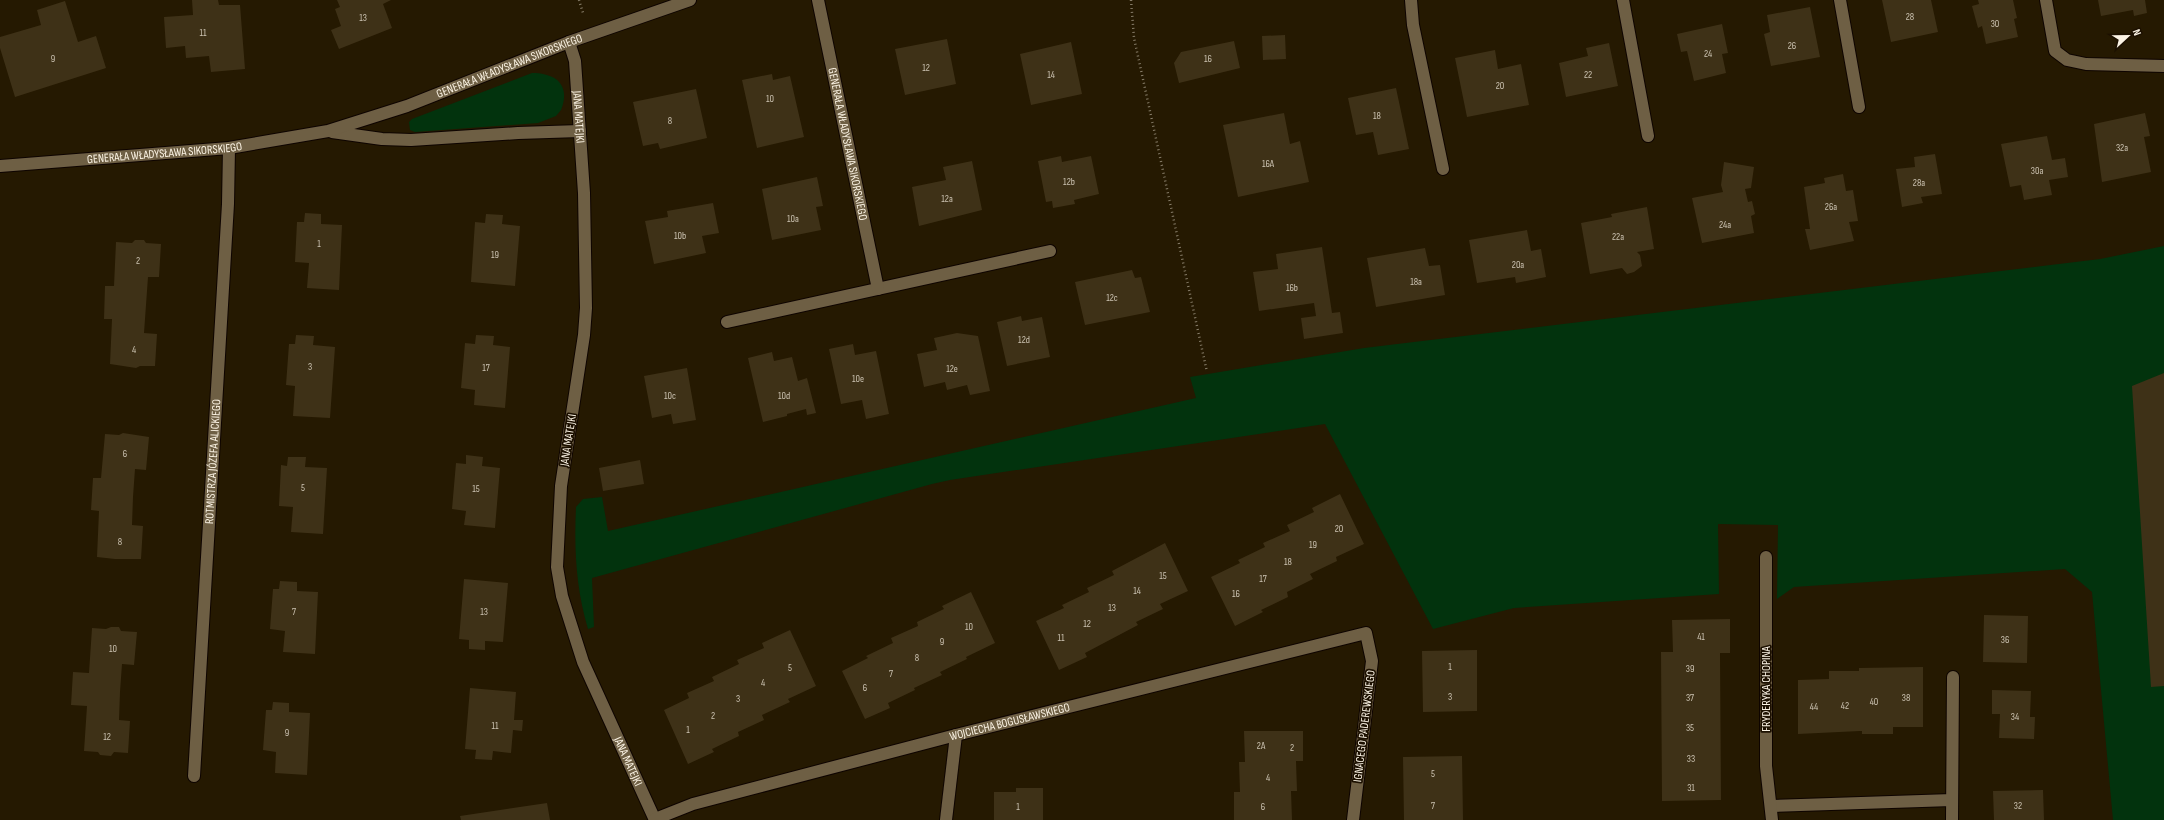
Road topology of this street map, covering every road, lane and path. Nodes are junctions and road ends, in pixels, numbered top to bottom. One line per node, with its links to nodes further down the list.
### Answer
1 (690, 0): 8 (street, GENERAŁA WŁADYSŁAWA SIKORSKIEGO)
2 (818, 0): 18 (street, GENERAŁA WŁADYSŁAWA SIKORSKIEGO)
3 (1131, 0): 20 (path)
4 (1411, 0): 16 (street)
5 (1623, 0): 13 (street)
6 (1840, 0): 10 (street)
7 (2046, 0): 9 (street)
8 (569, 42): 11 (street, GENERAŁA WŁADYSŁAWA SIKORSKIEGO); 12 (street, JANA MATEJKI)
9 (2164, 66)
10 (1859, 107)
11 (328, 131): 12 (street, GENERAŁA WŁADYSŁAWA SIKORSKIEGO); 14 (street, GENERAŁA WŁADYSŁAWA SIKORSKIEGO)
12 (580, 131): 28 (street, JANA MATEJKI)
13 (1648, 136)
14 (229, 148): 15 (street, GENERAŁA WŁADYSŁAWA SIKORSKIEGO); 25 (street, ROTMISTRZA JÓZEFA ALICKIEGO)
15 (0, 166)
16 (1443, 169)
17 (1050, 251): 18 (street)
18 (878, 289): 19 (street)
19 (727, 322)
20 (1207, 372)
21 (1766, 557): 27 (street, FRYDERYKA CHOPINA)
22 (1366, 633): 24 (street, WOJCIECHA BOGUSŁAWSKIEGO); 30 (street, IGNACEGO PADEREWSKIEGO)
23 (1953, 678): 26 (street)
24 (956, 735): 28 (street, WOJCIECHA BOGUSŁAWSKIEGO); 29 (street)
25 (194, 776)
26 (1952, 800): 27 (street); 32 (street)
27 (1772, 806): 31 (street, FRYDERYKA CHOPINA)
28 (655, 820)
29 (946, 820)
30 (1352, 820)
31 (1772, 820)
32 (1952, 820)

